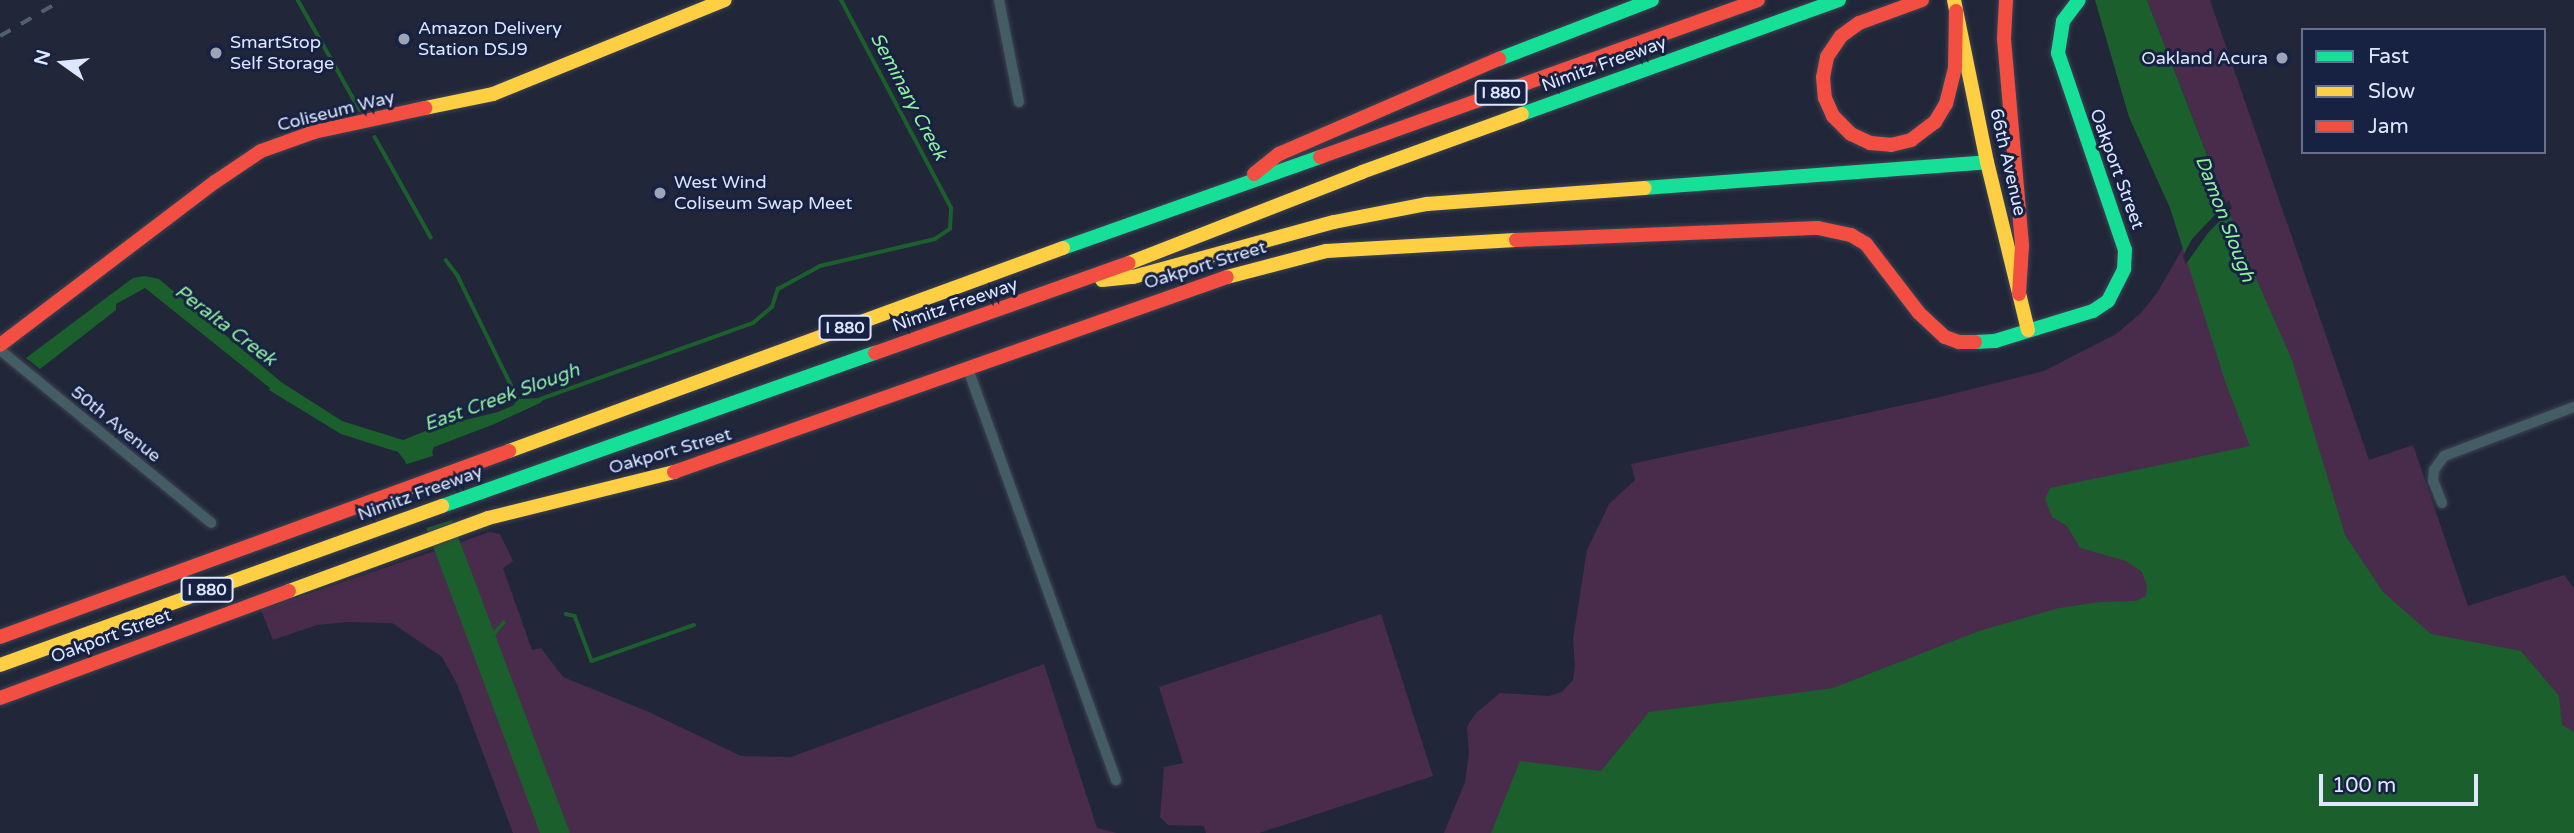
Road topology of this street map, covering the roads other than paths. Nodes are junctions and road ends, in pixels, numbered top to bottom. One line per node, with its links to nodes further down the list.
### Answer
1 (725, 0): 18 (main road, Coliseum Way)
2 (999, 0): 12 (street)
3 (1634, 0): 11 (main road)
4 (1651, 0): 11 (main road)
5 (1758, 0): 14 (main road, Nimitz Freeway / I 880)
6 (1839, 0): 15 (main road, Nimitz Freeway / I 880)
7 (1922, 0): 10 (main road)
8 (2006, 0): 16 (main road)
9 (2079, 0): 17 (main road, Oakport Street)
10 (1955, 6): 13 (main road, 66th Avenue)
11 (1608, 16): 14 (main road)
12 (1019, 102)
13 (1987, 162): 15 (main road); 16 (main road, 66th Avenue)
14 (1243, 182): 23 (main road, Nimitz Freeway / I 880)
15 (1077, 283): 24 (main road, Nimitz Freeway / I 880)
16 (2019, 294): 17 (main road, 66th Avenue)
17 (2028, 330): 19 (main road, Oakport Street)
18 (0, 347): 22 (street, 50th Avenue)
19 (968, 369): 25 (main road, Oakport Street); 26 (street)
20 (2574, 407): 21 (street)
21 (2441, 503)
22 (211, 523)
23 (0, 637)
24 (0, 665)
25 (0, 698)
26 (1116, 780)

